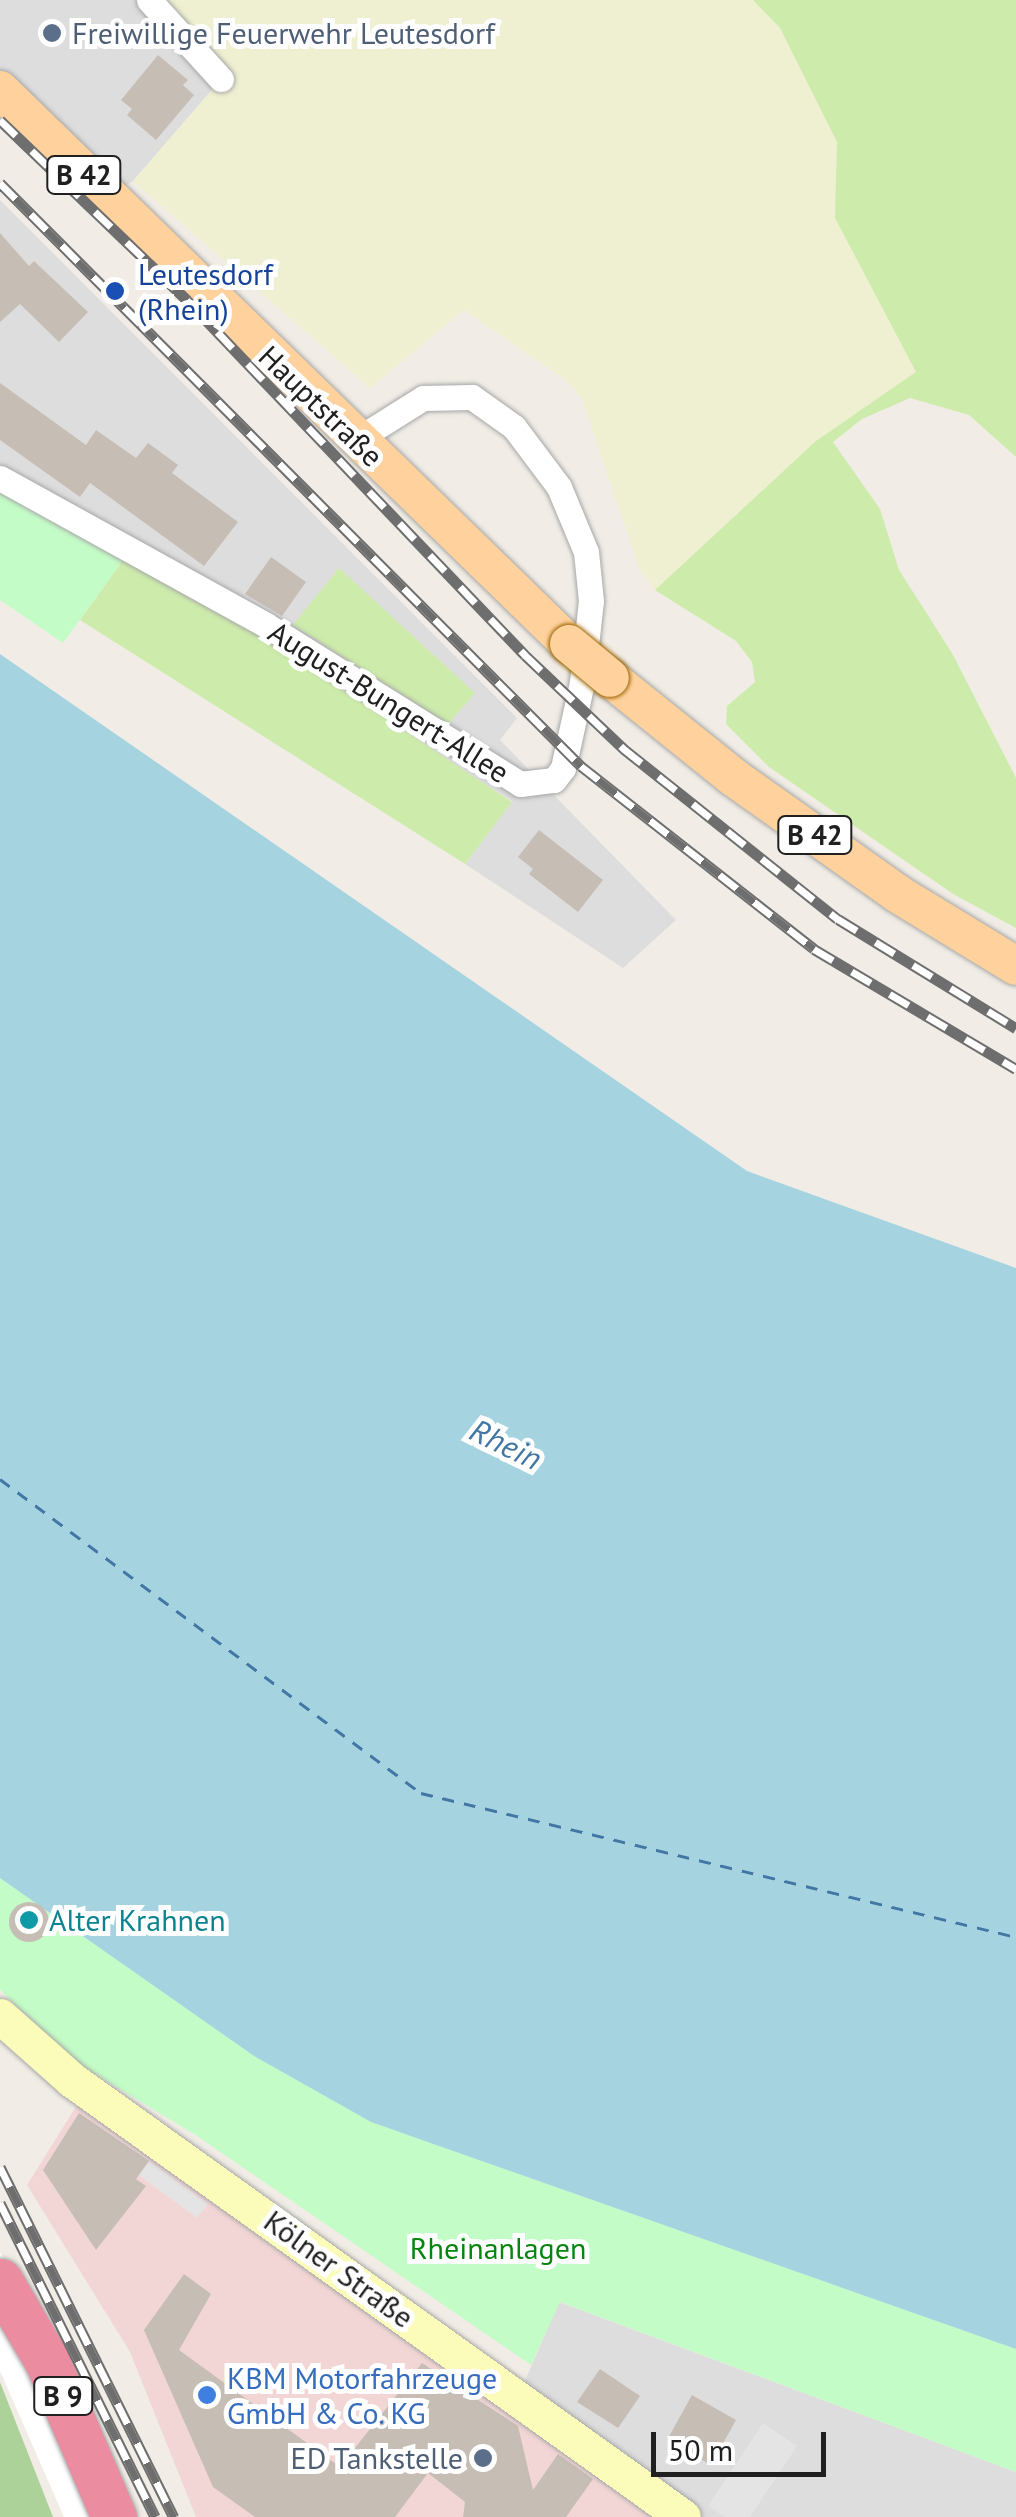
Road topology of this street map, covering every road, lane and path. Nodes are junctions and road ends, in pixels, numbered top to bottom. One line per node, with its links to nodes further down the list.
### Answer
1 (148, 0): 2 (street)
2 (221, 79)
3 (0, 90): 4 (main road, Hauptstraße / B 42)
4 (356, 440): 5 (street, August-Bungert-Allee); 6 (main road, Hauptstraße / B 42, bridge)
5 (0, 478)
6 (1016, 966)
7 (0, 2016): 12 (street, Kölner Straße)
8 (0, 2281): 11 (highway, B 9)
9 (0, 2336): 10 (highway, B 9)
10 (83, 2517)
11 (114, 2517)
12 (683, 2517)

